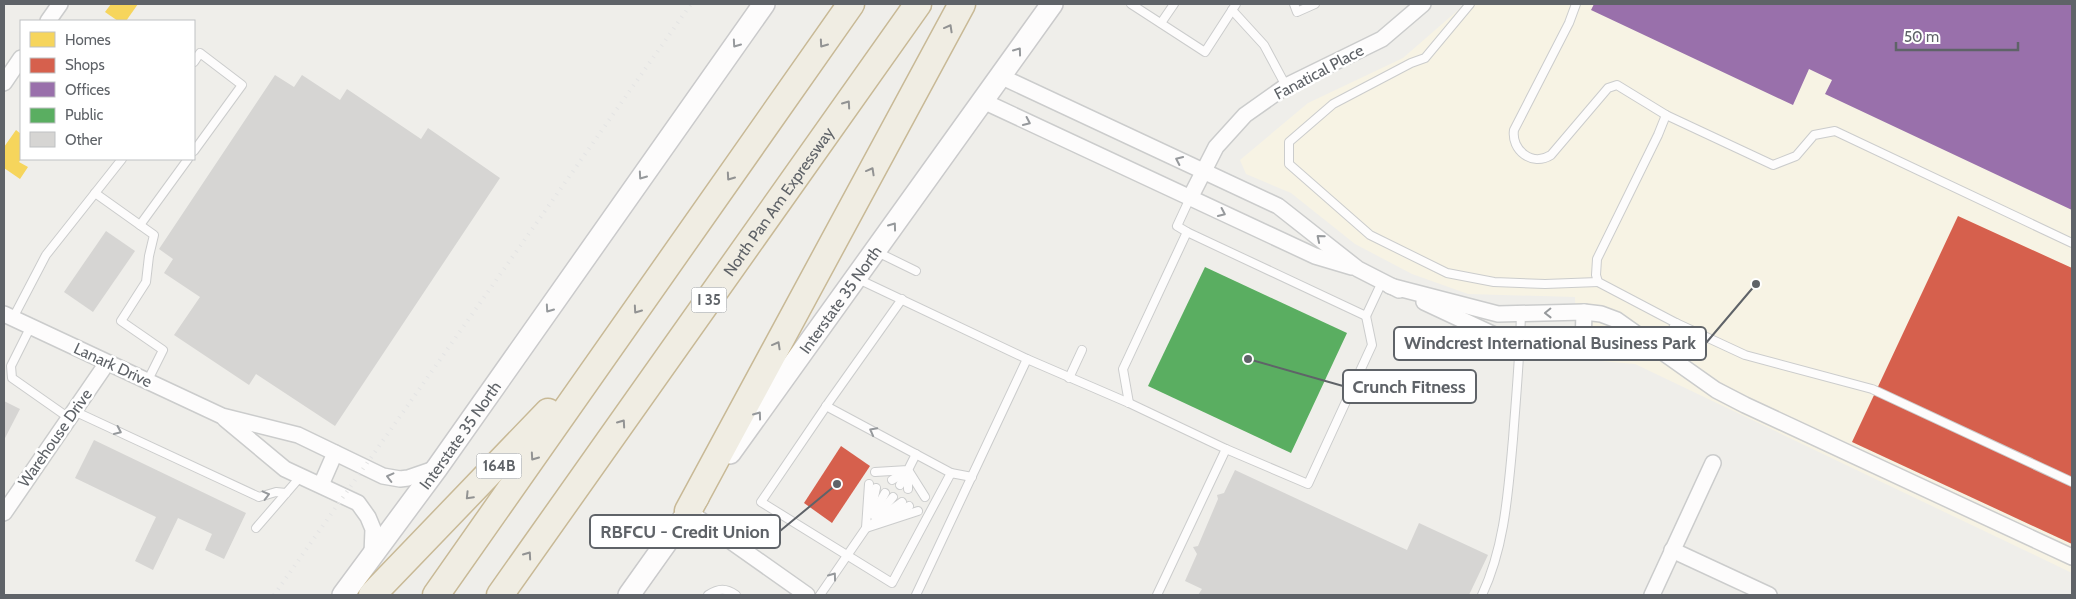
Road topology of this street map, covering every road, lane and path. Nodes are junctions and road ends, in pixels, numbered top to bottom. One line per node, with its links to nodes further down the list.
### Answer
1 (60, 4): 15 (street)
2 (764, 4): 63 (main road, Interstate 35 North, one-way to 63)
3 (851, 4): 46 (highway, one-way to 46)
4 (918, 4): 96 (highway, North Pan Am Expressway / I 35, one-way to 4)
5 (962, 4): 84 (highway, one-way to 5)
6 (1052, 4): 19 (main road, Interstate 35 North, one-way to 6)
7 (1131, 4): 16 (lane)
8 (1174, 4): 16 (lane)
9 (1294, 4): 10 (lane)
10 (1315, 4)
11 (1423, 4): 21 (street, Fanatical Place)
12 (1470, 4): 37 (lane)
13 (1576, 4): 23 (lane)
14 (1234, 7): 16 (lane); 21 (lane)
15 (49, 20)
16 (1160, 23)
17 (20, 59): 20 (street)
18 (195, 60): 24 (lane)
19 (1000, 76): 22 (main road, Interstate 35 North); 27 (street, one-way to 19)
20 (4, 83)
21 (1286, 86): 27 (street, Fanatical Place)
22 (983, 101): 29 (street, one-way to 29); 33 (main road, Interstate 35 North, one-way to 22)
23 (1666, 115): 32 (lane); 37 (lane)
24 (195, 150)
25 (121, 160): 28 (lane)
26 (187, 160): 30 (lane)
27 (1204, 172): 29 (street, Fanatical Place); 34 (street, one-way to 27)
28 (96, 193): 30 (lane); 42 (lane)
29 (1190, 198): 31 (lane); 34 (street, one-way to 34)
30 (140, 224): 54 (lane)
31 (1187, 232): 43 (lane); 55 (lane)
32 (2072, 243)
33 (875, 251): 35 (lane); 36 (main road, Interstate 35 North)
34 (1358, 269): 38 (street)
35 (916, 271)
36 (856, 278): 39 (lane); 84 (main road, Interstate 35 North, one-way to 36)
37 (1598, 282): 44 (lane)
38 (1386, 284): 41 (street); 43 (lane); 47 (street)
39 (902, 299): 51 (lane); 56 (lane)
40 (1584, 312): 41 (street, one-way to 41); 48 (street); 50 (street)
41 (1521, 313): 47 (lane)
42 (8, 316): 45 (street, Lanark Drive)
43 (1366, 316): 59 (lane)
44 (1676, 323): 50 (lane); 71 (lane)
45 (31, 326): 52 (street, Lanark Drive); 57 (lane)
46 (621, 332): 94 (highway, 164B, one-way to 94); 95 (highway, one-way to 95)
47 (1520, 346): 48 (street); 104 (lane)
48 (1583, 347): 50 (street)
49 (1082, 350): 53 (lane)
50 (1660, 350): 92 (street)
51 (1027, 359): 53 (lane); 69 (lane)
52 (107, 363): 54 (street, Lanark Drive); 57 (street, Warehouse Drive)
53 (1070, 378): 55 (lane)
54 (147, 382): 58 (street, Lanark Drive)
55 (1129, 403): 59 (lane)
56 (826, 406): 61 (lane, one-way to 56); 91 (lane)
57 (72, 414): 77 (lane, one-way to 77); 86 (street, Warehouse Drive)
58 (222, 416): 60 (street, Lanark Drive); 67 (street, Lanark Drive)
59 (1226, 448): 103 (lane)
60 (335, 453): 63 (street, Lanark Drive, one-way to 60); 74 (street)
61 (916, 454): 64 (lane); 66 (lane)
62 (1713, 463): 89 (street)
63 (437, 468): 90 (main road, Interstate 35 North)
64 (908, 470): 65 (lane); 68 (lane); 70 (lane); 73 (lane); 76 (lane); 79 (lane); 81 (lane)
65 (875, 472)
66 (951, 474): 69 (lane); 91 (lane)
67 (300, 476): 74 (street, Lanark Drive); 77 (lane)
68 (883, 476)
69 (972, 477): 102 (lane)
70 (892, 480)
71 (2072, 482)
72 (869, 484): 88 (lane)
73 (900, 485)
74 (321, 486): 90 (street, Lanark Drive)
75 (876, 488): 88 (lane)
76 (908, 489)
77 (286, 493): 87 (lane)
78 (885, 493): 88 (lane)
79 (916, 493)
80 (893, 497): 88 (lane)
81 (925, 497)
82 (902, 502): 88 (lane)
83 (909, 506): 88 (lane)
84 (688, 511): 97 (main road, Interstate 35 North); 100 (street)
85 (918, 511): 88 (lane)
86 (4, 513)
87 (256, 528)
88 (866, 528): 91 (lane)
89 (1672, 550): 105 (street); 106 (street)
90 (372, 554): 93 (main road, Interstate 35 North)
91 (847, 557): 101 (lane, one-way to 91)
92 (2072, 557)
93 (343, 595)
94 (372, 595)
95 (436, 595)
96 (500, 595)
97 (629, 595)
98 (708, 595): 99 (lane)
99 (736, 595)
100 (807, 595)
101 (820, 595)
102 (916, 595)
103 (1157, 595)
104 (1482, 595)
105 (1652, 595)
106 (1769, 595)

